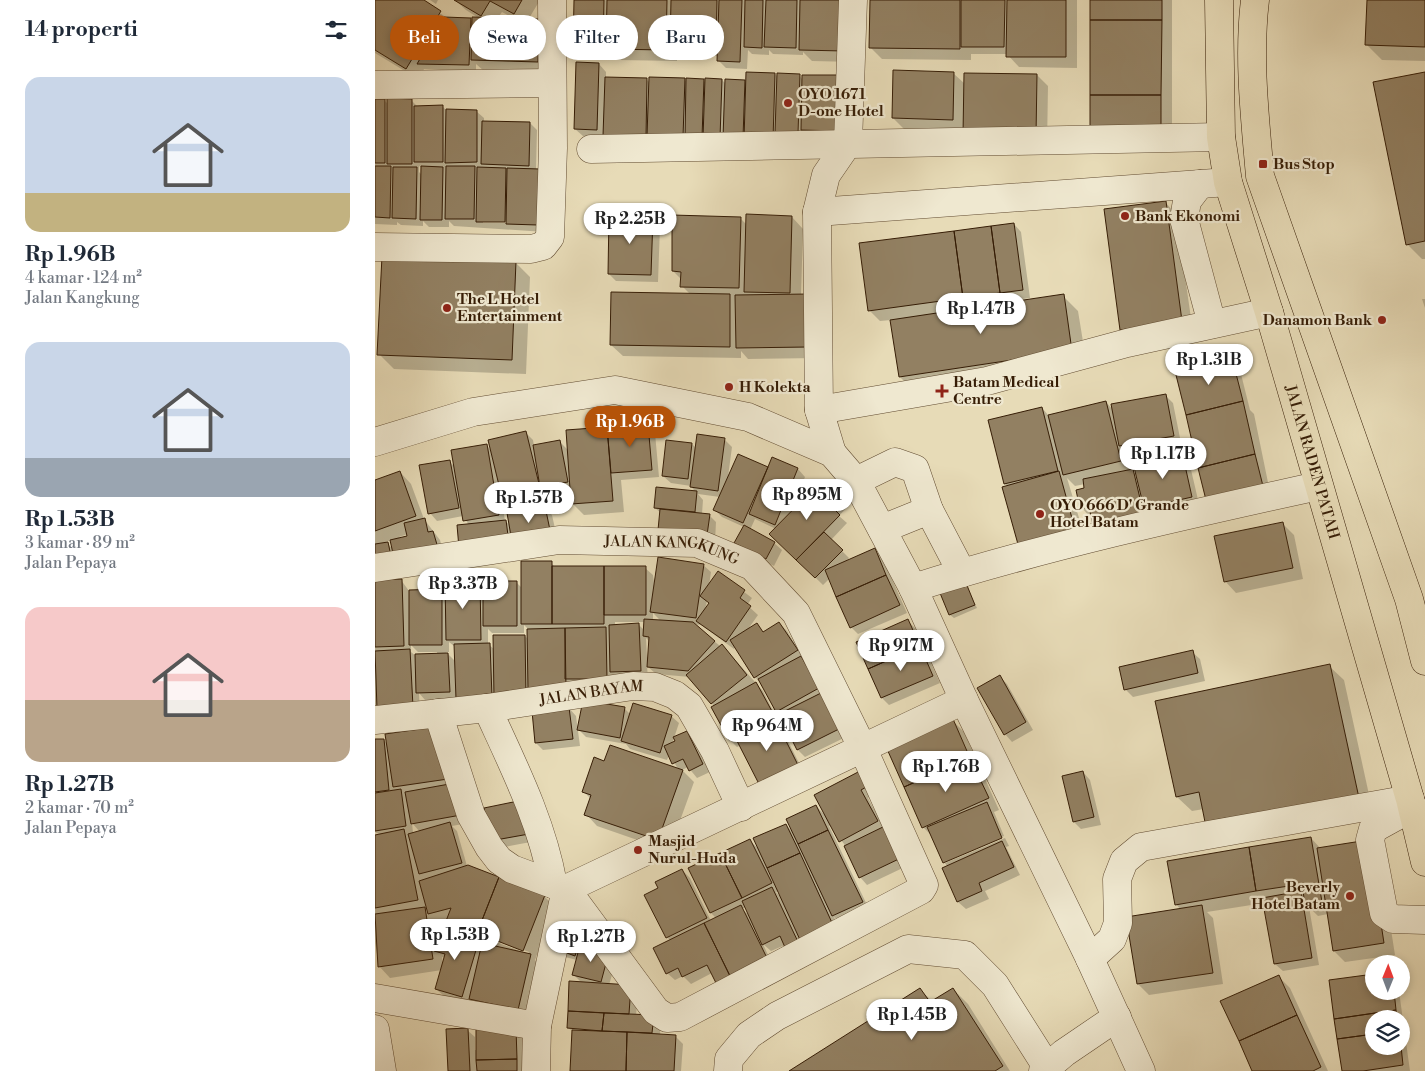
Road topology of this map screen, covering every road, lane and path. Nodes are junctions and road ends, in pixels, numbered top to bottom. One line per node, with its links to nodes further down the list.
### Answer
1 (552, 0): 6 (street)
2 (853, 0): 8 (street)
3 (1219, 0): 7 (main road, JALAN RADEN PATAH)
4 (1255, 0): 26 (main road)
5 (377, 83): 6 (street)
6 (551, 83): 13 (street)
7 (1221, 137): 8 (street); 10 (main road, JALAN RADEN PATAH)
8 (848, 143): 9 (street); 12 (street)
9 (591, 149)
10 (1229, 182): 11 (street); 14 (main road, JALAN RADEN PATAH)
11 (1200, 184): 12 (street); 15 (street)
12 (817, 212): 16 (street)
13 (375, 247)
14 (1269, 312): 15 (street); 20 (main road, JALAN RADEN PATAH)
15 (1212, 324): 16 (street)
16 (819, 410): 18 (street)
17 (375, 442): 18 (street)
18 (832, 453): 19 (street)
19 (856, 481): 21 (street); 22 (street)
20 (1318, 486): 24 (street); 32 (main road, JALAN RADEN PATAH)
21 (929, 510): 22 (street); 24 (street)
22 (882, 529): 25 (street)
23 (375, 568): 31 (street, JALAN KANGKUNG)
24 (962, 573): 25 (street)
25 (913, 588): 27 (street)
26 (1425, 661)
27 (964, 700): 31 (street); 37 (street)
28 (487, 708): 29 (street, JALAN BAYAM); 33 (street, JALAN BAYAM); 35 (street)
29 (438, 713): 30 (street, JALAN BAYAM); 35 (street)
30 (375, 720)
31 (863, 749): 33 (street); 35 (street, JALAN KANGKUNG)
32 (1411, 803): 34 (main road, JALAN RADEN PATAH); 36 (street); 37 (street)
33 (741, 807): 35 (street)
34 (1425, 862)
35 (559, 886): 40 (street)
36 (1425, 920)
37 (1090, 959): 39 (street)
38 (375, 998): 40 (street)
39 (1117, 1017): 42 (street); 46 (street)
40 (537, 1026): 44 (street)
41 (375, 1029): 43 (street)
42 (1045, 1069): 45 (street)
43 (382, 1071)
44 (536, 1071)
45 (728, 1071)
46 (1141, 1071)

